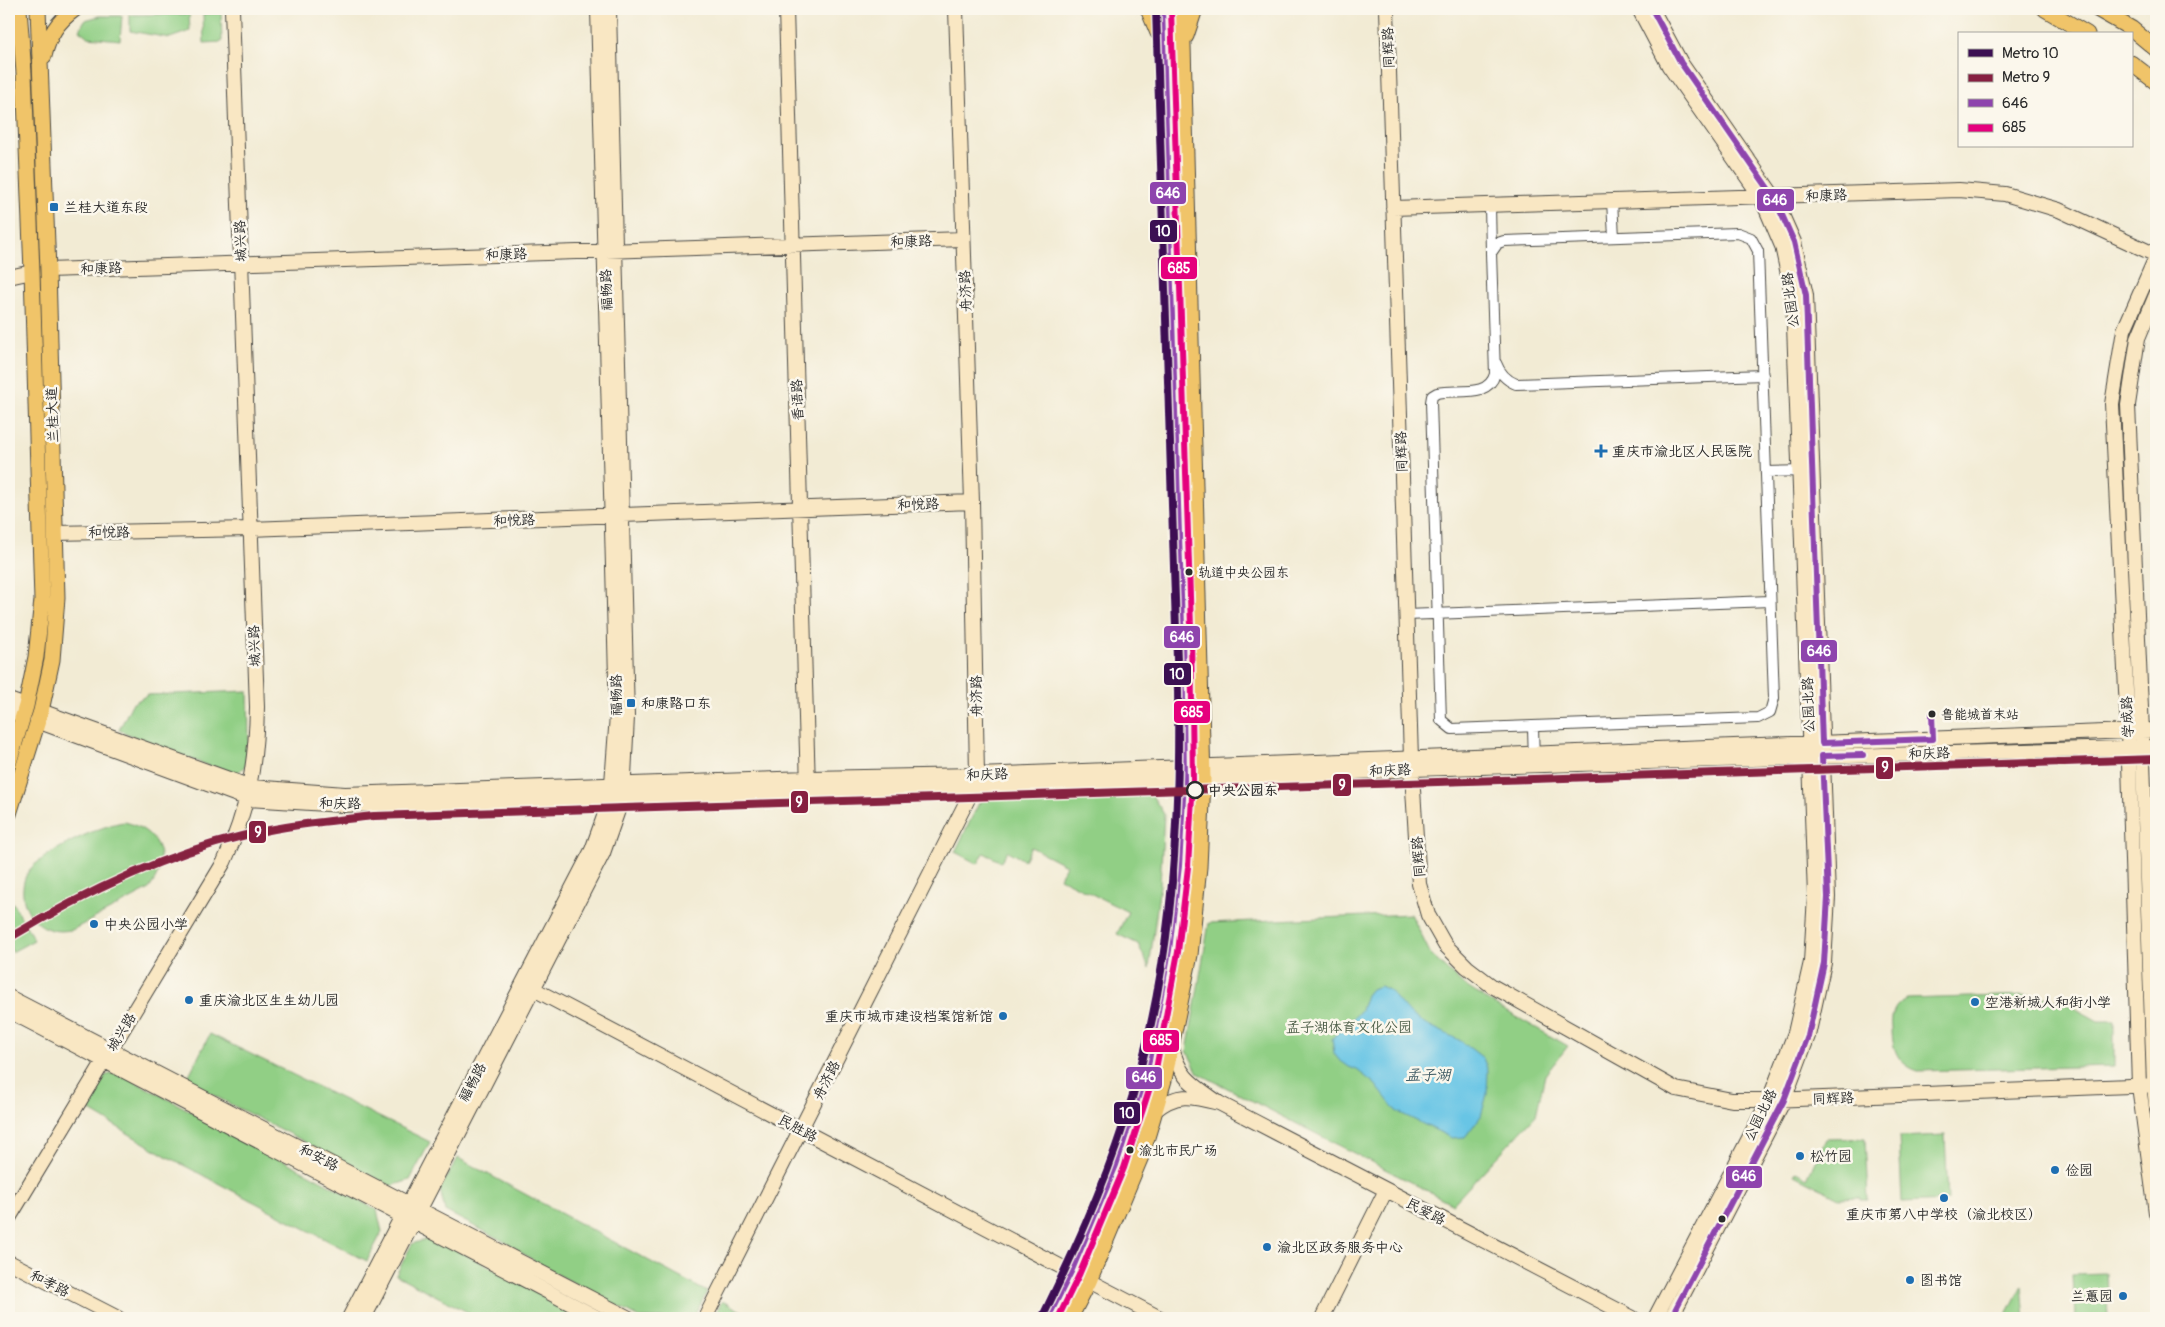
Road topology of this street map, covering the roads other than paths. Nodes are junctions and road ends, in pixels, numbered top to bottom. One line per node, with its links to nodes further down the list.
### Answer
1 (19, 9): 24 (main road, 兰桂大道)
2 (38, 9): 25 (main road, 兰桂大道)
3 (75, 9): 25 (main road)
4 (232, 9): 37 (street, 城兴路)
5 (598, 9): 34 (street, 福畅路)
6 (609, 9): 34 (street, 福畅路)
7 (786, 9): 33 (street, 香语路)
8 (956, 9): 32 (street, 舟济路)
9 (1148, 9): 21 (main road)
10 (1162, 9): 21 (main road)
11 (1182, 9): 20 (main road)
12 (1195, 9): 20 (main road)
13 (1387, 9): 30 (street, 同辉路)
14 (1639, 9): 27 (street, 公园北路)
15 (1652, 9): 27 (street, 公园北路)
16 (2045, 9): 18 (main road)
17 (2097, 9): 22 (main road)
18 (2084, 32)
19 (9, 35): 24 (main road)
20 (1183, 46): 65 (main road)
21 (1163, 48): 66 (main road)
22 (2156, 49)
23 (2132, 64): 26 (main road)
24 (24, 73): 39 (main road, 兰桂大道)
25 (40, 75): 38 (main road, 兰桂大道)
26 (2156, 82)
27 (1768, 197): 28 (street, 和康路); 36 (street, 和康路); 44 (street, 公园北路)
28 (1612, 202): 29 (street, 和康路); 31 (street)
29 (1490, 205): 30 (street, 和康路); 35 (street)
30 (1393, 208): 53 (street, 同辉路)
31 (1614, 237): 35 (street); 43 (street)
32 (963, 239): 33 (street, 和康路); 46 (street, 舟济路)
33 (793, 245): 34 (street, 和康路); 47 (street, 香语路)
34 (610, 251): 37 (street, 和康路); 48 (street, 福畅路)
35 (1491, 253): 42 (street)
36 (2155, 260): 59 (street, 学成路)
37 (241, 263): 38 (street, 和康路); 49 (street, 城兴路)
38 (48, 270): 50 (main road, 兰桂大道)
39 (32, 272): 40 (street); 56 (main road, 兰桂大道)
40 (9, 277)
41 (2156, 295): 59 (street, 学成路)
42 (1494, 358): 43 (street); 52 (street)
43 (1763, 375): 45 (street)
44 (1806, 471): 45 (street); 61 (street, 公园北路)
45 (1766, 472): 51 (street)
46 (972, 502): 47 (street, 和悦路); 67 (street, 舟济路)
47 (800, 508): 48 (street, 和悦路); 68 (street, 香语路)
48 (617, 516): 49 (street, 和悦路); 69 (street, 福畅路)
49 (250, 529): 50 (street, 和悦路); 70 (street, 城兴路)
50 (55, 533): 56 (main road, 兰桂大道)
51 (1770, 601): 52 (street); 57 (street)
52 (1437, 614): 53 (street); 57 (street)
53 (1406, 615): 64 (street, 同辉路)
54 (9, 700): 56 (street, 和庆路)
55 (9, 710): 56 (street, 和庆路)
56 (32, 714): 63 (main road, 兰桂大道); 70 (street, 和庆路); 71 (main road, 兰桂大道)
57 (1533, 727): 62 (street)
58 (2156, 730): 59 (street, 和庆路)
59 (2135, 731): 60 (street, 学成路); 61 (street, 和庆路)
60 (2142, 747): 61 (street, 和庆路); 77 (street, 学成路); 78 (street, 学成路)
61 (1816, 750): 62 (street, 和庆路); 79 (street, 公园北路); 80 (street, 公园北路)
62 (1534, 759): 64 (street, 和庆路)
63 (9, 762)
64 (1411, 763): 65 (street, 和庆路); 79 (street, 同辉路)
65 (1203, 772): 66 (street, 和庆路); 75 (main road)
66 (1184, 773): 67 (street, 和庆路); 90 (main road)
67 (976, 781): 68 (street, 和庆路); 84 (street, 舟济路)
68 (808, 785): 69 (street, 和庆路)
69 (618, 791): 70 (street, 和庆路); 72 (street, 福畅路)
70 (250, 793): 76 (street, 城兴路)
71 (9, 814)
72 (528, 986): 84 (street, 民胜路); 86 (street, 福畅路)
73 (9, 997): 76 (street, 和安路)
74 (9, 1011): 76 (street, 和安路)
75 (1171, 1044): 81 (street); 83 (main road)
76 (108, 1055): 86 (street, 和安路); 88 (street, 城兴路)
77 (2155, 1085): 78 (street, 同辉路); 82 (street, 学成路)
78 (2139, 1086): 80 (street, 同辉路); 87 (street, 学成路)
79 (1769, 1100): 80 (street, 同辉路); 103 (street, 公园北路)
80 (1784, 1100): 104 (street, 公园北路)
81 (1218, 1103): 83 (street); 85 (street, 民爱路)
82 (2156, 1105)
83 (1154, 1111): 91 (main road)
84 (801, 1129): 90 (street, 民胜路); 97 (street, 舟济路)
85 (1386, 1190): 101 (street); 102 (street, 民爱路)
86 (411, 1212): 93 (street, 福畅路); 94 (street, 福畅路); 95 (street, 和安路); 96 (street, 和安路)
87 (2156, 1213)
88 (9, 1218)
89 (9, 1262): 92 (street, 和孝路)
90 (1071, 1272): 98 (main road)
91 (1089, 1281): 99 (main road); 100 (street)
92 (118, 1318)
93 (349, 1318)
94 (364, 1318)
95 (598, 1318)
96 (629, 1318)
97 (705, 1318)
98 (1048, 1318)
99 (1070, 1318)
100 (1160, 1318)
101 (1322, 1318)
102 (1633, 1318)
103 (1655, 1318)
104 (1671, 1318)

